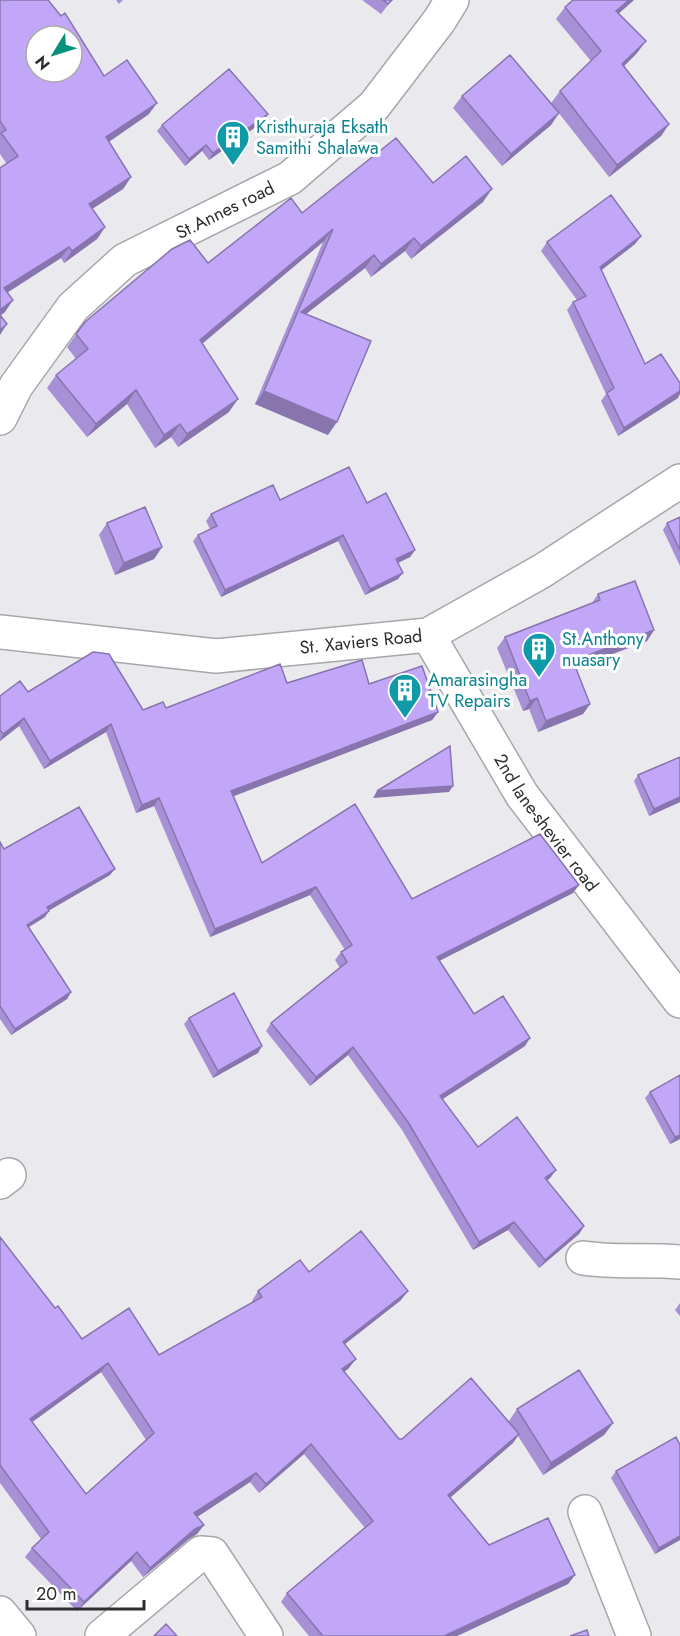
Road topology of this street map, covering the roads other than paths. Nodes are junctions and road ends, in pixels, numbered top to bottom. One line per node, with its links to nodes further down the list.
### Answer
1 (452, 0): 2 (street, St.Annes road)
2 (0, 418)
3 (680, 481): 5 (street, St. Xaviers Road)
4 (0, 632): 5 (street, St. Xaviers Road)
5 (428, 635): 6 (street, 2nd lane-shevier road)
6 (680, 1001)
7 (583, 1258): 8 (street)
8 (680, 1262)
9 (585, 1512): 14 (street)
10 (0, 1613): 11 (street)
11 (19, 1636)
12 (102, 1636): 13 (street)
13 (266, 1636)
14 (634, 1636)

